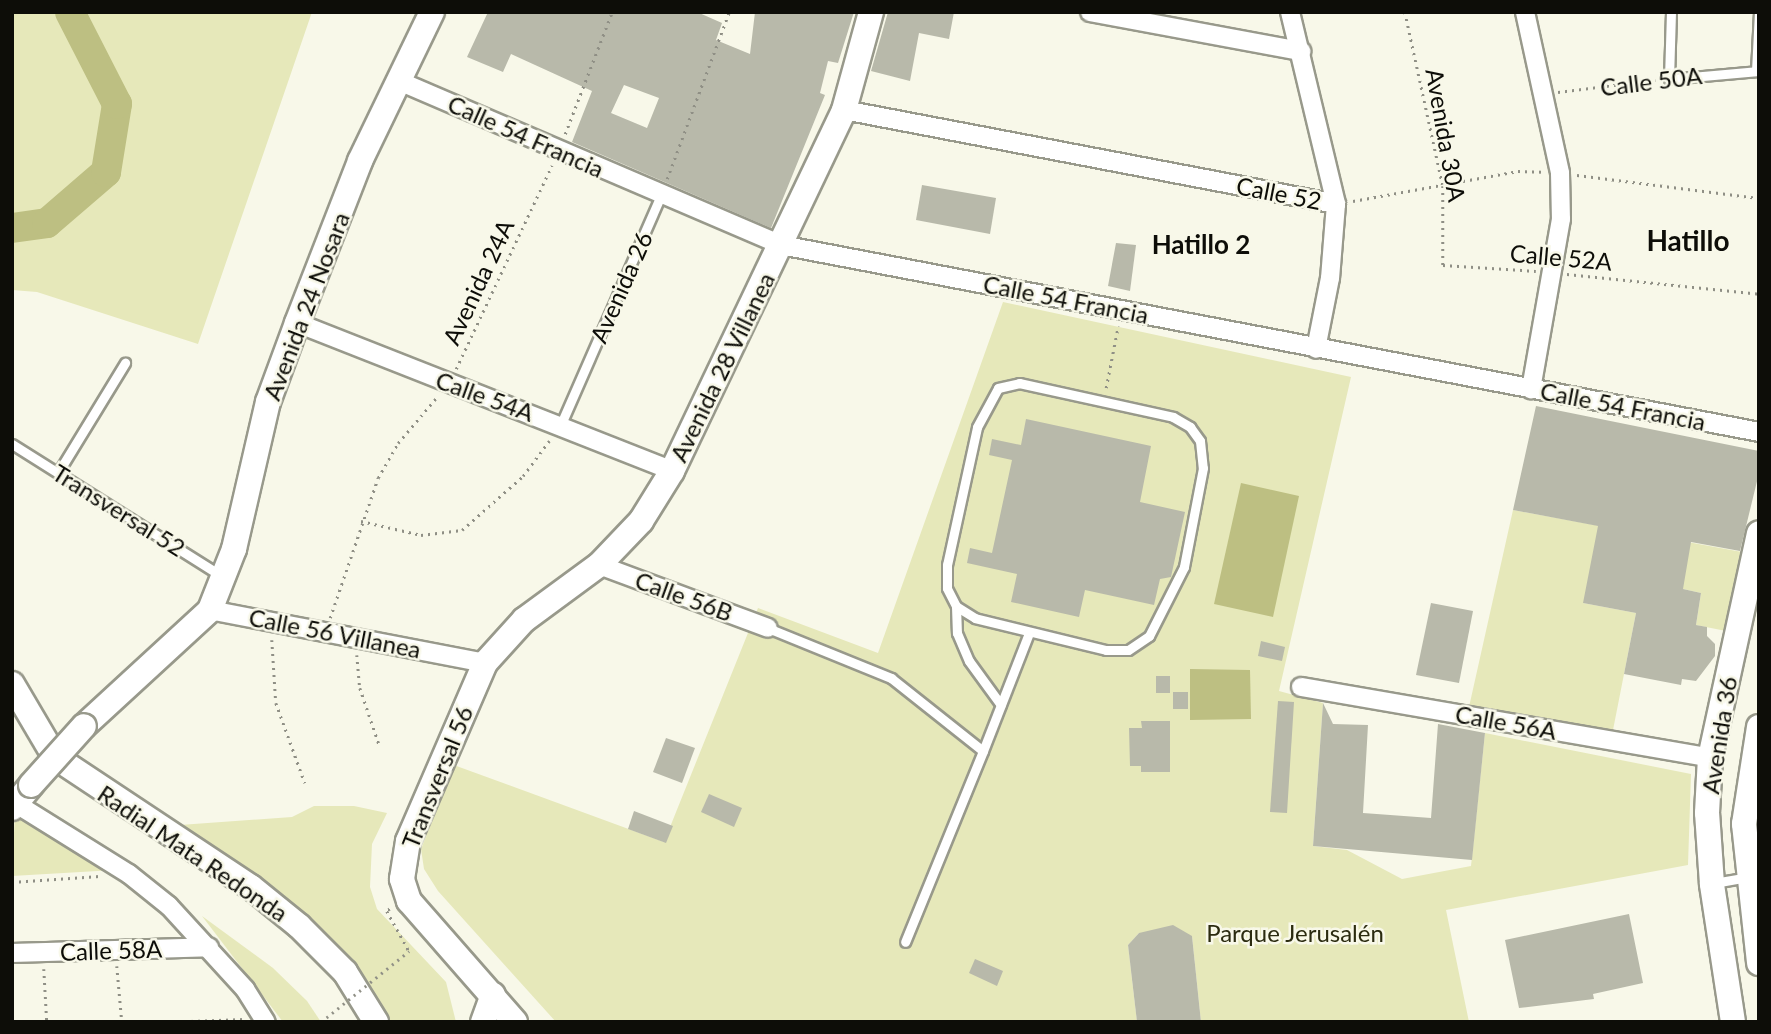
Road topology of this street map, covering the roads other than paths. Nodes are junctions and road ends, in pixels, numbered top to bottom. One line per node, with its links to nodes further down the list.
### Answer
1 (432, 12): 10 (street, Avenida 24 Nosara)
2 (872, 12): 11 (street, Avenida 28 Villanea)
3 (1090, 12): 8 (street)
4 (1290, 12): 8 (street)
5 (1525, 12): 18 (street)
6 (1671, 12): 9 (lane, Calle 50A)
7 (1759, 12): 9 (lane)
8 (1301, 51): 13 (street)
9 (1758, 71)
10 (399, 81): 12 (street, Calle 54 Francia); 15 (street, Avenida 24 Nosara)
11 (844, 110): 13 (street, Calle 52); 14 (street, Avenida 28 Villanea)
12 (661, 195): 14 (street, Calle 54 Francia); 19 (lane, Avenida 26)
13 (1336, 204): 16 (street)
14 (780, 245): 16 (street, Calle 54 Francia); 23 (street, Avenida 28 Villanea)
15 (298, 323): 19 (street, Calle 54A); 26 (street, Avenida 24 Nosara)
16 (1316, 349): 18 (street, Calle 54 Francia)
17 (125, 363): 22 (lane)
18 (1531, 389): 20 (street, Calle 54 Francia)
19 (561, 424): 23 (street, Calle 54A)
20 (1759, 432)
21 (12, 444): 22 (lane, Transversal 52)
22 (59, 471): 26 (lane, Transversal 52)
23 (672, 471): 25 (street, Avenida 28 Villanea)
24 (1759, 533): 37 (street, Avenida 36)
25 (599, 565): 29 (street, Calle 56B); 31 (street, Avenida 28 Villanea)
26 (225, 578): 28 (street, Avenida 24 Nosara)
27 (956, 606): 30 (lane); 30 (lane); 34 (lane)
28 (210, 610): 31 (street, Calle 56 Villanea); 38 (street, bridge)
29 (768, 628): 36 (lane)
30 (1029, 633): 34 (lane)
31 (480, 673): 45 (street, Transversal 56)
32 (12, 684): 47 (street, Radial Mata Redonda)
33 (1301, 687): 37 (street, Calle 56A)
34 (1001, 705): 36 (lane)
35 (1759, 727): 39 (street, Avenida 36)
36 (983, 751): 41 (lane)
37 (1710, 758): 40 (street, Avenida 36)
38 (19, 799): 42 (street)
39 (1747, 877): 40 (lane); 44 (street, Avenida 36)
40 (1713, 884): 50 (street, Avenida 36)
41 (905, 942)
42 (209, 947): 43 (street, Calle 58A); 46 (street)
43 (12, 953)
44 (1759, 962)
45 (492, 995): 48 (street); 49 (street, Transversal 56)
46 (265, 1020)
47 (376, 1022)
48 (483, 1022)
49 (515, 1022)
50 (1733, 1022)

